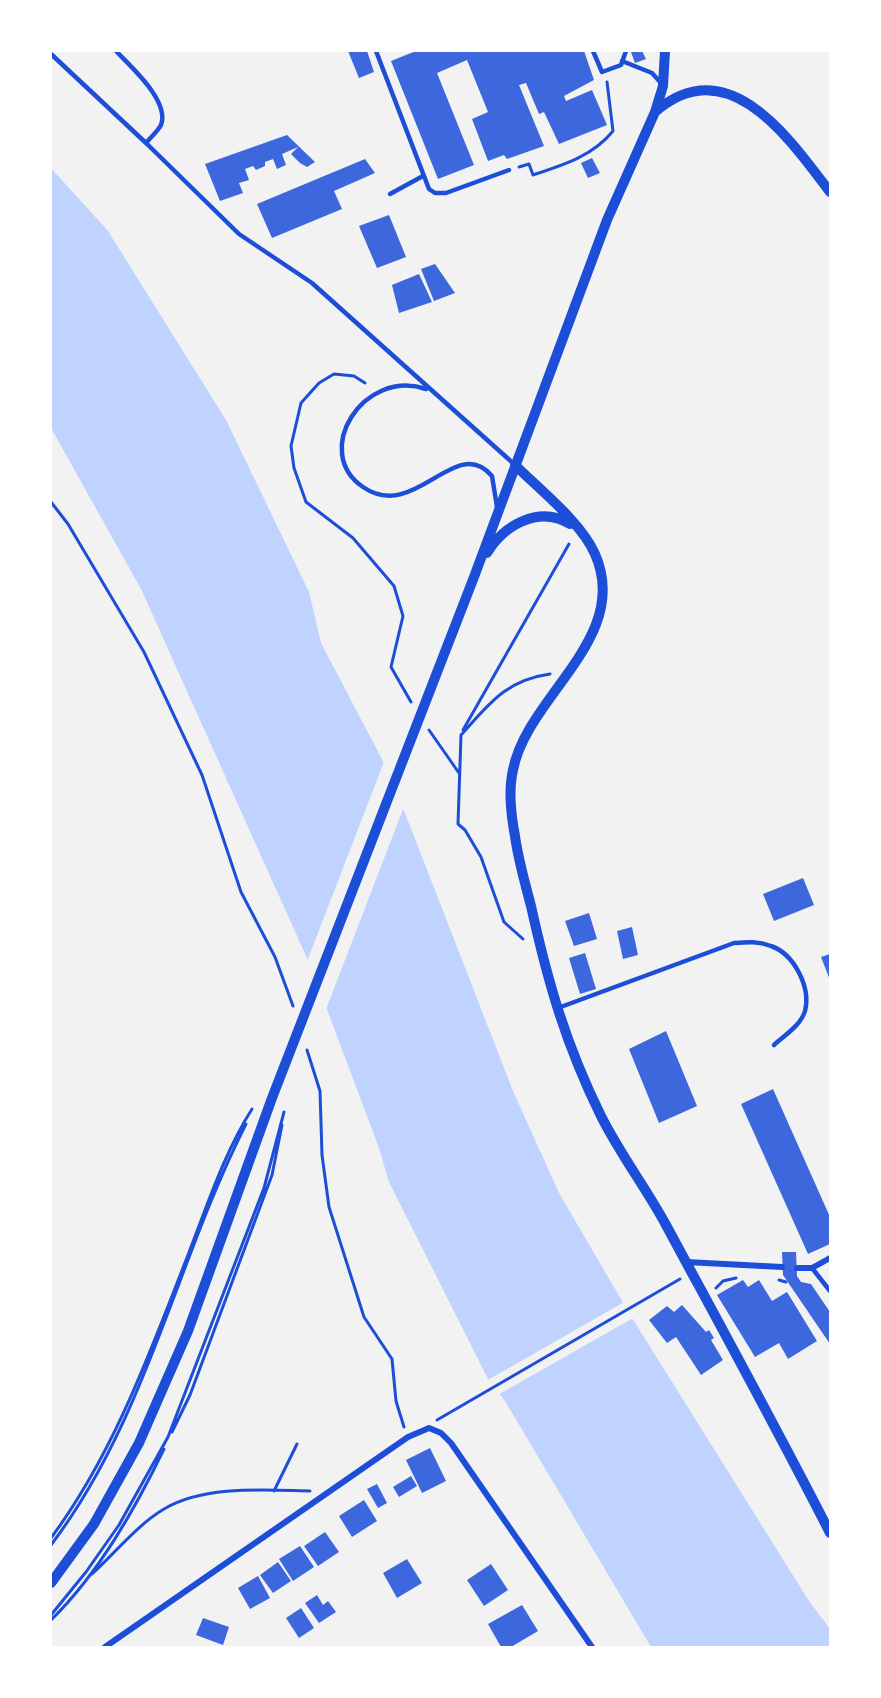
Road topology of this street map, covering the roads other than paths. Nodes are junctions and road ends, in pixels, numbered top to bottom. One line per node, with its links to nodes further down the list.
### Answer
1 (116, 51): 11 (lane)
2 (376, 51): 13 (lane)
3 (593, 51): 7 (lane)
4 (626, 51): 7 (lane)
5 (665, 51): 8 (street)
6 (51, 54): 11 (lane)
7 (622, 61): 8 (lane)
8 (663, 86): 9 (street); 10 (street)
9 (689, 92): 10 (street); 14 (street)
10 (655, 112): 17 (street)
11 (146, 143): 16 (lane)
12 (509, 170): 13 (lane)
13 (423, 176): 15 (lane)
14 (830, 192)
15 (390, 194)
16 (429, 390): 17 (lane); 18 (lane)
17 (515, 465): 18 (street); 19 (street)
18 (492, 529): 20 (street)
19 (580, 530): 20 (street); 21 (street)
20 (474, 577): 30 (street)
21 (555, 1009): 22 (lane); 24 (street)
22 (774, 1045)
23 (830, 1258): 27 (street)
24 (685, 1262): 25 (street); 29 (street)
25 (782, 1267)
26 (797, 1268): 27 (street)
27 (812, 1268): 28 (lane)
28 (830, 1291)
29 (830, 1533)
30 (51, 1583)
31 (105, 1647): 32 (street)
32 (592, 1647)

